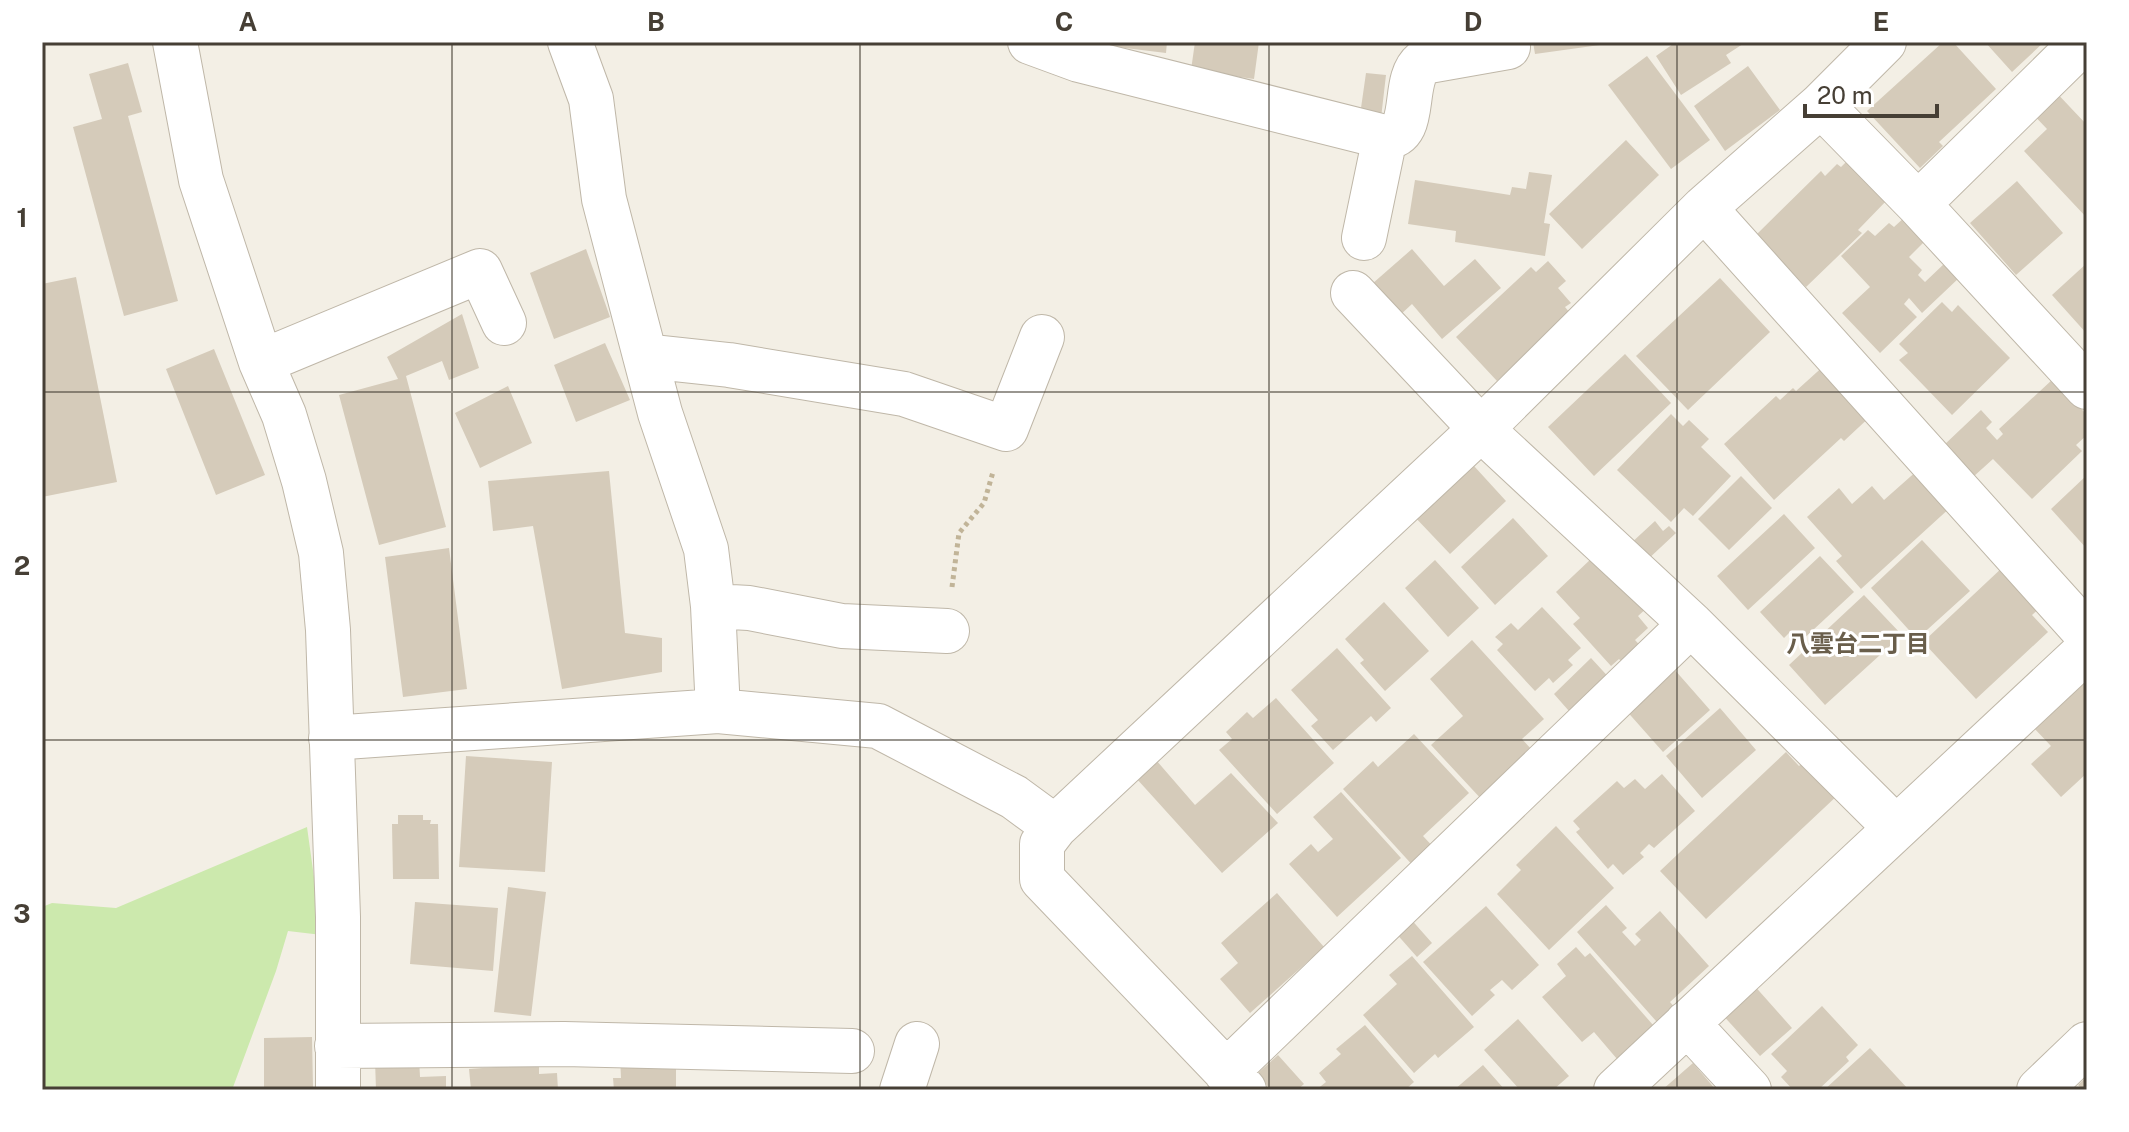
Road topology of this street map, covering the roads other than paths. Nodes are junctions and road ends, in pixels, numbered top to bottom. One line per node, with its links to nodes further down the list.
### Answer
1 (175, 42): 16 (street)
2 (570, 42): 15 (street)
3 (1030, 42): 8 (street)
4 (1884, 42): 7 (street)
5 (2083, 42): 9 (street)
6 (1508, 47): 8 (street)
7 (1821, 105): 9 (street); 10 (street)
8 (1385, 137): 11 (street)
9 (1918, 204): 17 (street)
10 (1704, 208): 18 (street); 22 (street)
11 (1364, 238)
12 (1353, 293): 18 (street)
13 (504, 323): 16 (street)
14 (1042, 337): 15 (street)
15 (645, 356): 19 (street)
16 (261, 362): 25 (street)
17 (2087, 387)
18 (1481, 429): 20 (street); 26 (street)
19 (713, 606): 21 (street); 24 (street)
20 (1691, 624): 27 (street); 33 (street)
21 (947, 631)
22 (2087, 634)
23 (2087, 650): 27 (street)
24 (718, 711): 25 (street); 26 (street)
25 (331, 738): 31 (street)
26 (1055, 827): 33 (street)
27 (1895, 827): 28 (street)
28 (1687, 1023): 36 (street); 37 (street)
29 (917, 1044): 35 (street)
30 (2087, 1044): 38 (street)
31 (337, 1046): 32 (street); 34 (street)
32 (852, 1051)
33 (1235, 1081)
34 (338, 1090)
35 (902, 1090)
36 (1616, 1090)
37 (1749, 1090)
38 (2039, 1090)

